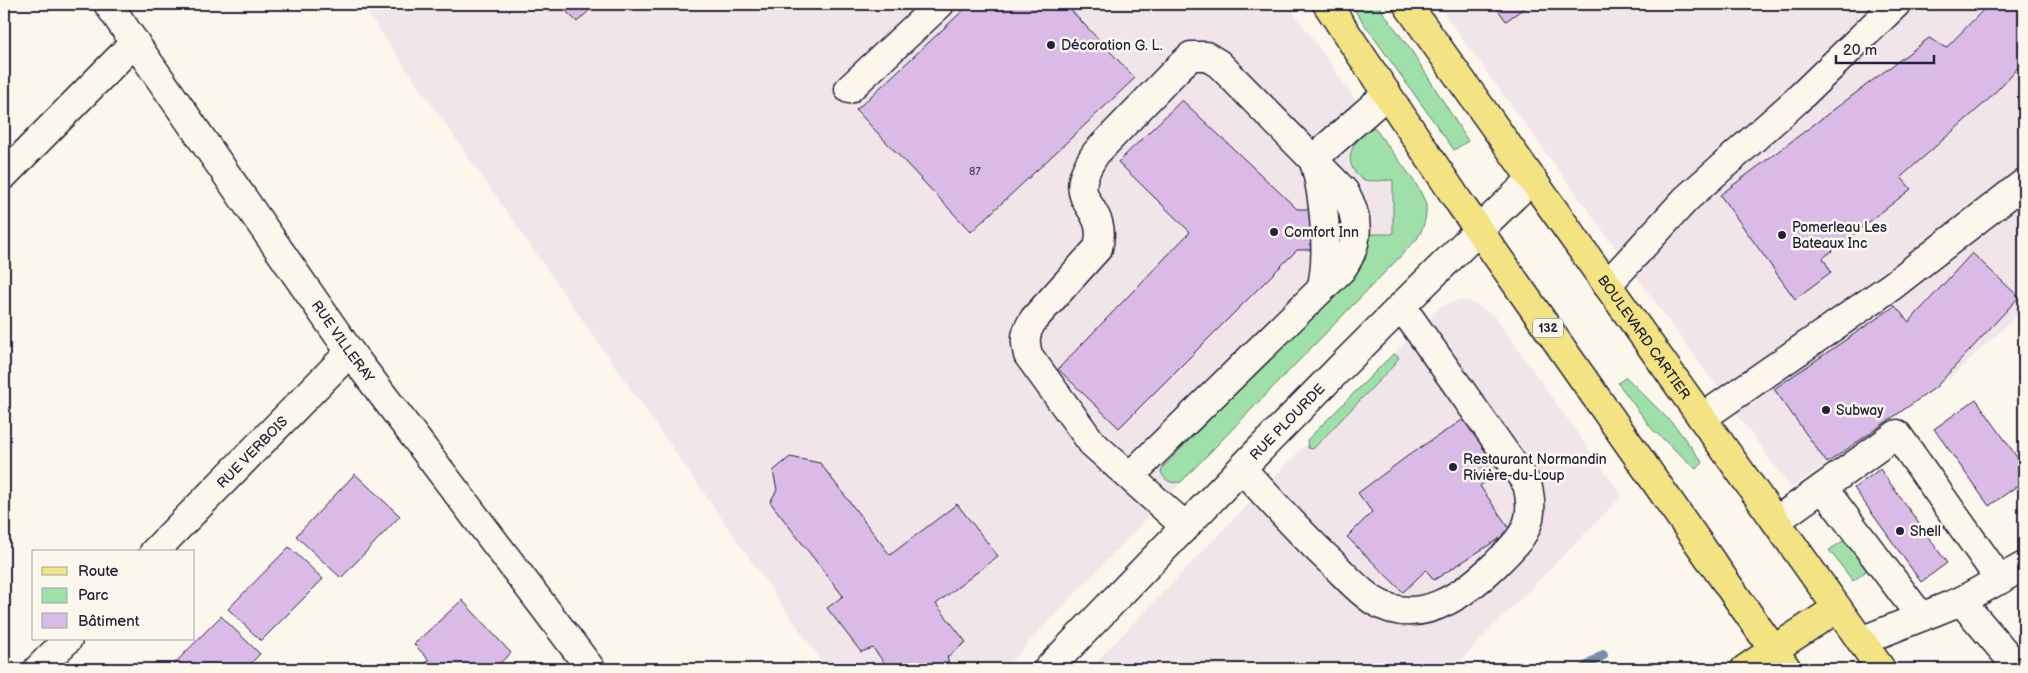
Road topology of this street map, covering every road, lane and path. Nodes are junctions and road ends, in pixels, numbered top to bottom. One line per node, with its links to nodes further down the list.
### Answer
1 (108, 4): 6 (street, RUE VILLERAY)
2 (940, 4): 7 (street)
3 (1327, 4): 8 (main road, 132)
4 (1408, 4): 11 (main road, BOULEVARD CARTIER)
5 (1896, 4): 14 (street)
6 (135, 42): 10 (street); 16 (street, RUE VILLERAY)
7 (849, 89)
8 (1387, 94): 9 (street); 13 (main road, 132)
9 (1313, 159): 19 (street); 19 (street)
10 (4, 175)
11 (1532, 179): 13 (street, RUE PLOURDE); 14 (main road, BOULEVARD CARTIER)
12 (2024, 183): 17 (street)
13 (1479, 230): 15 (street, RUE PLOURDE); 30 (main road, 132)
14 (1607, 285): 17 (main road, BOULEVARD CARTIER)
15 (1402, 307): 18 (street, RUE PLOURDE); 18 (street)
16 (350, 352): 23 (street, RUE VERBOIS); 32 (street, RUE VILLERAY)
17 (1702, 418): 21 (main road, BOULEVARD CARTIER)
18 (1242, 469): 22 (street, RUE PLOURDE)
19 (1130, 476): 22 (street)
20 (1823, 488): 21 (street); 25 (street); 28 (street)
21 (1776, 521): 27 (main road, BOULEVARD CARTIER)
22 (1186, 527): 34 (street, RUE PLOURDE)
23 (156, 550)
24 (2024, 566): 25 (street)
25 (2000, 580): 26 (street)
26 (1960, 601): 28 (street); 36 (street)
27 (1836, 609): 30 (main road); 31 (main road, BOULEVARD CARTIER)
28 (1921, 618): 31 (street)
29 (67, 640): 33 (street)
30 (1780, 659): 35 (main road)
31 (1867, 659)
32 (583, 666)
33 (38, 669)
34 (1048, 669)
35 (1745, 669)
36 (2018, 669)

